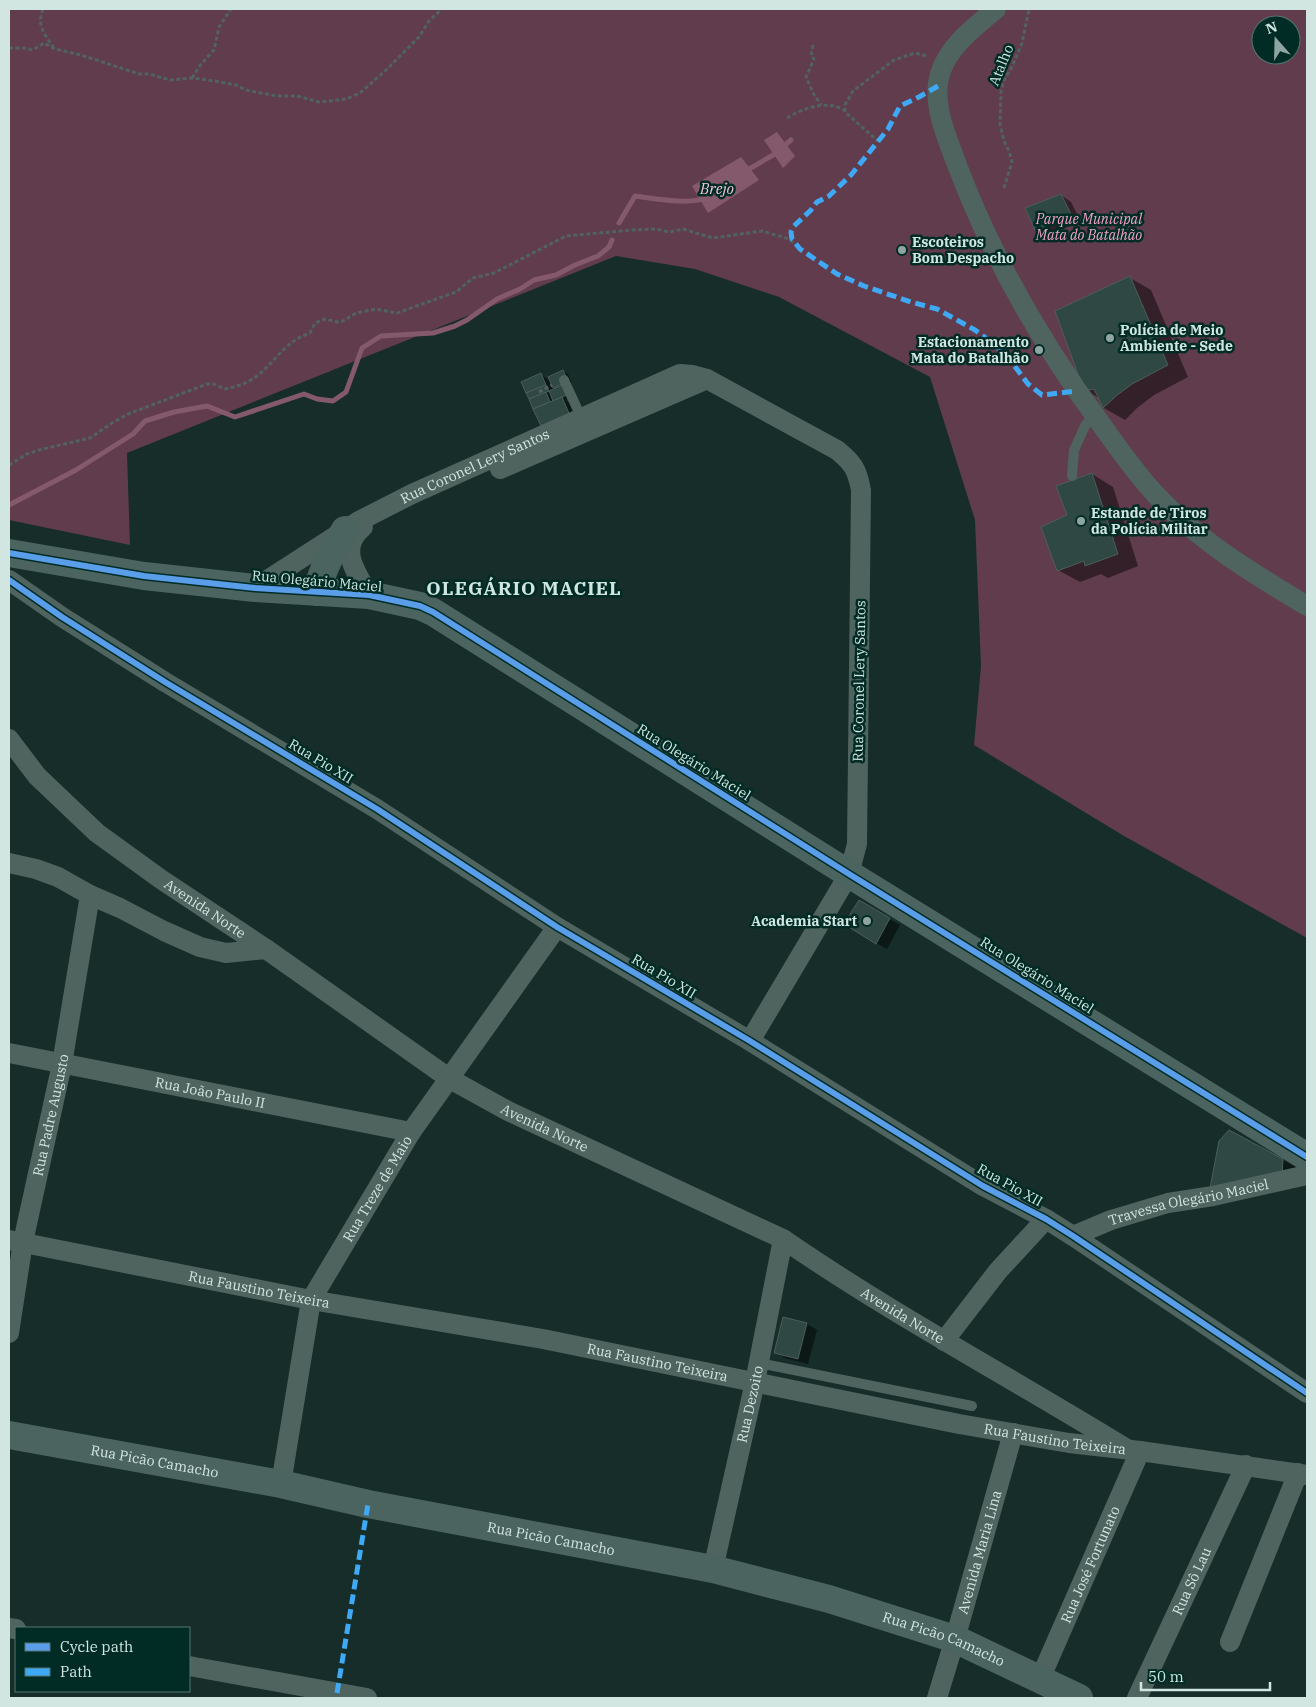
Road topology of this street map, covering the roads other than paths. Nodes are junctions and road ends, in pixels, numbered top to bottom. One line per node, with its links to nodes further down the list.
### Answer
1 (996, 9): 5 (street)
2 (707, 379): 6 (street, Rua Coronel Lery Santos); 8 (street, Rua Coronel Lery Santos); 17 (street, Rua Coronel Lery Santos)
3 (564, 380): 6 (lane)
4 (564, 396): 6 (lane)
5 (1094, 414): 7 (lane); 14 (street)
6 (578, 419): 8 (street, Rua Coronel Lery Santos)
7 (1072, 476)
8 (356, 528): 11 (street, Rua Coronel Lery Santos); 12 (street); 13 (street)
9 (9, 553): 11 (street, Rua Olegário Maciel)
10 (9, 580): 19 (street, Rua Pio XII)
11 (255, 588): 12 (street, Rua Olegário Maciel)
12 (317, 592): 13 (street, Rua Olegário Maciel)
13 (369, 595): 17 (street, Rua Olegário Maciel)
14 (1307, 606)
15 (9, 739): 20 (street, Avenida Norte)
16 (9, 863): 18 (street)
17 (849, 874): 21 (street, Rua Coronel Lery Santos); 26 (street, Rua Olegário Maciel)
18 (90, 895): 20 (street); 23 (street, Rua Padre Augusto)
19 (557, 927): 21 (street, Rua Pio XII); 24 (street, Rua Treze de Maio)
20 (266, 948): 24 (street, Avenida Norte)
21 (750, 1041): 28 (street, Rua Pio XII)
22 (9, 1053): 23 (street, Rua João Paulo II)
23 (62, 1064): 25 (street, Rua João Paulo II); 31 (street, Rua Padre Augusto)
24 (450, 1079): 25 (street, Rua Treze de Maio); 30 (street, Avenida Norte)
25 (411, 1132): 32 (street, Rua Treze de Maio)
26 (1307, 1157)
27 (1307, 1176): 29 (street, Travessa Olegário Maciel)
28 (1046, 1219): 29 (street, Rua Pio XII); 34 (street)
29 (1073, 1236): 37 (street, Rua Pio XII)
30 (783, 1239): 34 (street, Avenida Norte); 35 (street, Rua Dezoito)
31 (16, 1241): 32 (street, Rua Faustino Teixeira); 33 (street, Rua Padre Augusto)
32 (311, 1300): 36 (street, Rua Faustino Teixeira); 44 (street, Rua Treze de Maio)
33 (9, 1333)
34 (944, 1342): 41 (street, Avenida Norte)
35 (759, 1363): 36 (street, Rua Dezoito); 38 (lane)
36 (755, 1382): 39 (street, Rua Faustino Teixeira); 45 (street, Rua Dezoito)
37 (1307, 1393)
38 (972, 1406)
39 (1013, 1433): 41 (street, Rua Faustino Teixeira); 46 (street, Avenida Maria Lina)
40 (9, 1435): 44 (street, Rua Picão Camacho)
41 (1134, 1450): 42 (street, Rua Faustino Teixeira); 49 (street, Rua José Fortunato)
42 (1246, 1465): 43 (street, Rua Faustino Teixeira); 54 (street, Rua Sô Lau)
43 (1303, 1474): 47 (street)
44 (281, 1484): 45 (street, Rua Picão Camacho)
45 (714, 1569): 46 (street, Rua Picão Camacho)
46 (955, 1639): 49 (street, Rua Picão Camacho); 52 (street, Avenida Maria Lina)
47 (1230, 1642)
48 (190, 1666): 50 (street)
49 (1040, 1680): 53 (street, Rua Picão Camacho)
50 (336, 1695): 51 (street)
51 (367, 1698)
52 (937, 1698)
53 (1079, 1698)
54 (1137, 1698)

